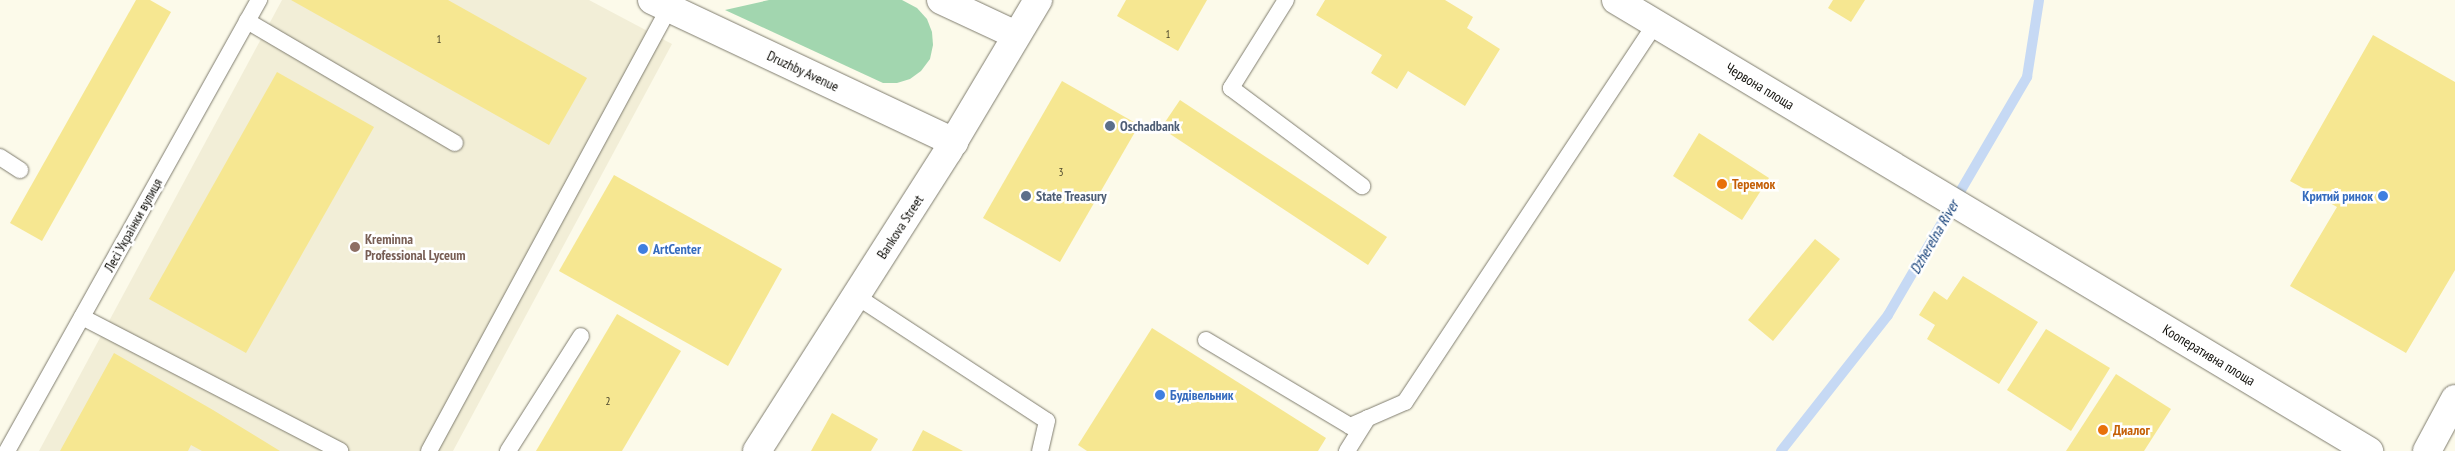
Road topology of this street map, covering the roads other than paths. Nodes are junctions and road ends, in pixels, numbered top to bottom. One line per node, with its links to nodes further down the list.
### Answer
1 (259, 0): 7 (lane, Лесі Українки вулиця)
2 (941, 0): 9 (street)
3 (1038, 0): 9 (street, Bankova Street)
4 (1286, 0): 14 (lane)
5 (1616, 0): 8 (street, Червона площа)
6 (661, 4): 10 (street, Druzhby Avenue); 24 (lane)
7 (247, 21): 11 (lane); 17 (lane, Лесі Українки вулиця)
8 (1655, 25): 15 (street, Червона площа); 21 (lane)
9 (1016, 36): 10 (street, Bankova Street)
10 (954, 142): 16 (street, Bankova Street)
11 (455, 143)
12 (0, 157): 13 (lane)
13 (20, 170)
14 (1362, 186)
15 (2048, 260): 29 (street, Кооперативна площа)
16 (856, 296): 26 (street, Bankova Street); 27 (lane)
17 (82, 317): 22 (lane, Лесі Українки вулиця); 23 (lane)
18 (581, 336): 25 (lane)
19 (1206, 340): 21 (lane)
20 (2455, 399): 30 (street)
21 (1368, 418): 28 (lane)
22 (7, 451)
23 (340, 451)
24 (429, 451)
25 (508, 451)
26 (757, 451)
27 (1040, 451)
28 (1346, 451)
29 (2370, 451)
30 (2427, 451)

